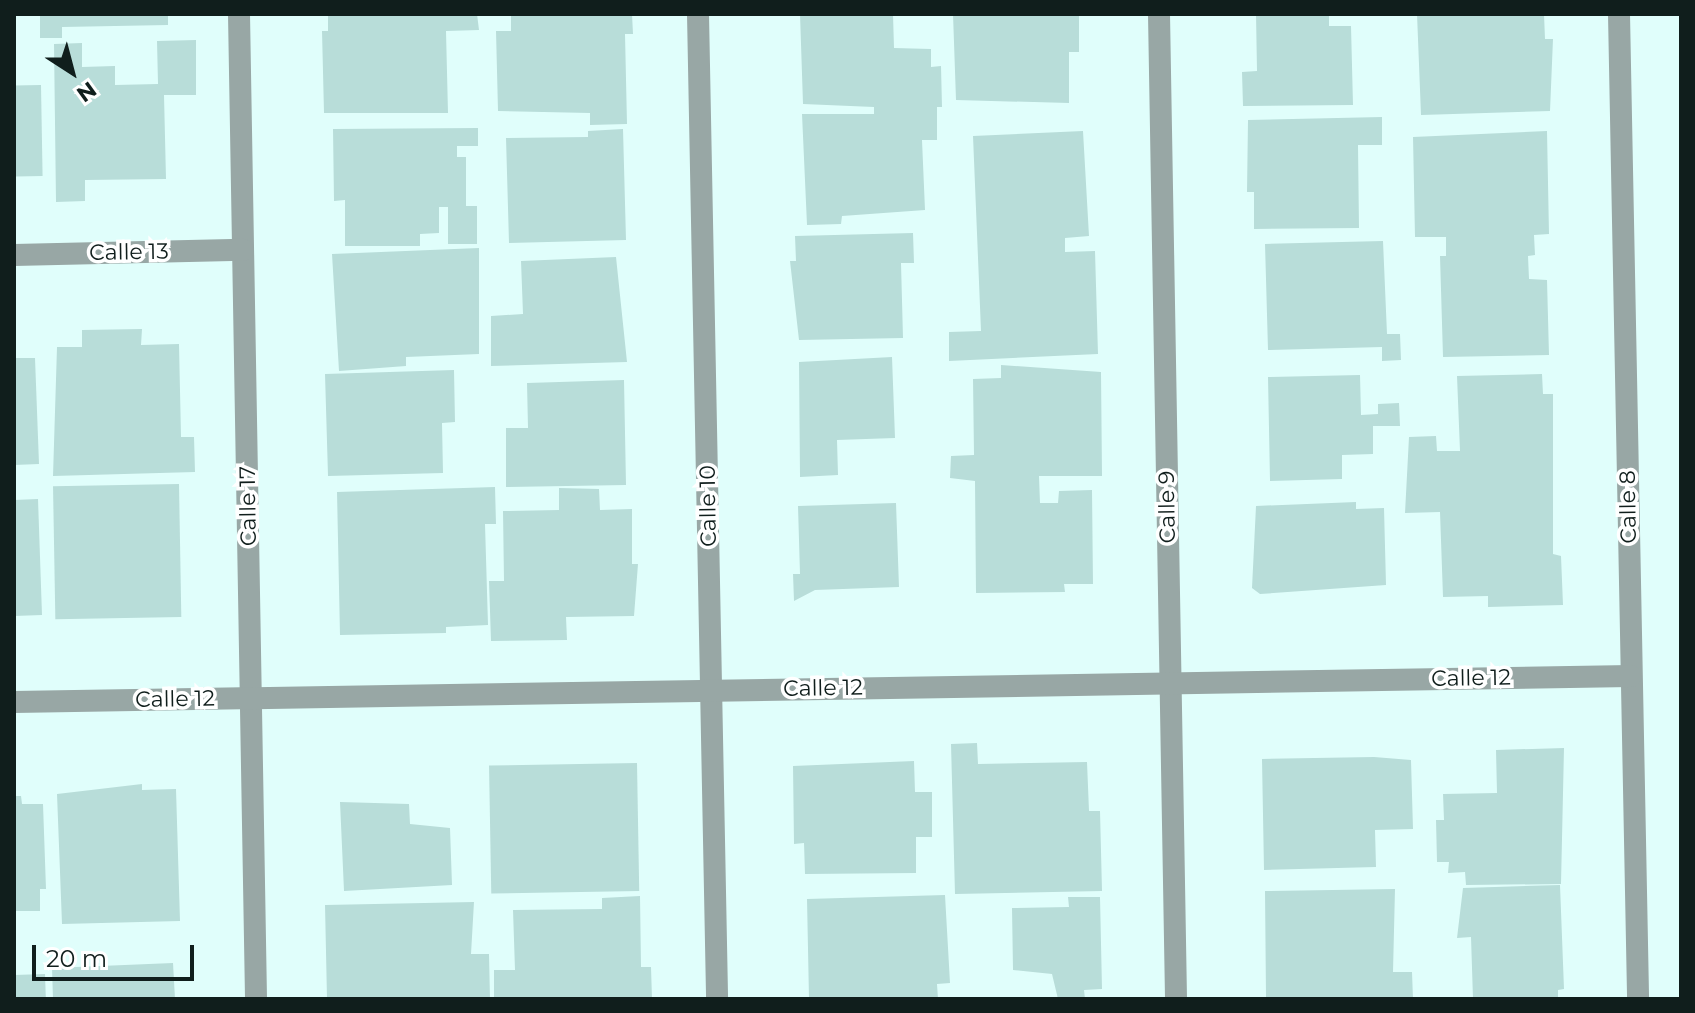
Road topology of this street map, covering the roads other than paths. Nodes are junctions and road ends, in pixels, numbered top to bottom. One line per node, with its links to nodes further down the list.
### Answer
1 (239, 14): 5 (street, Calle 17)
2 (698, 14): 9 (street, Calle 10)
3 (1159, 14): 8 (street, Calle 9)
4 (1619, 14): 7 (street, Calle 8)
5 (243, 250): 6 (street, Calle 13); 10 (street, Calle 17)
6 (14, 255)
7 (1631, 676): 8 (street, Calle 12); 15 (street, Calle 8)
8 (1170, 684): 9 (street, Calle 12); 14 (street, Calle 9)
9 (712, 690): 10 (street, Calle 12); 13 (street, Calle 10)
10 (251, 698): 11 (street, Calle 12); 12 (street, Calle 17)
11 (14, 702)
12 (256, 999)
13 (717, 999)
14 (1176, 999)
15 (1638, 999)

